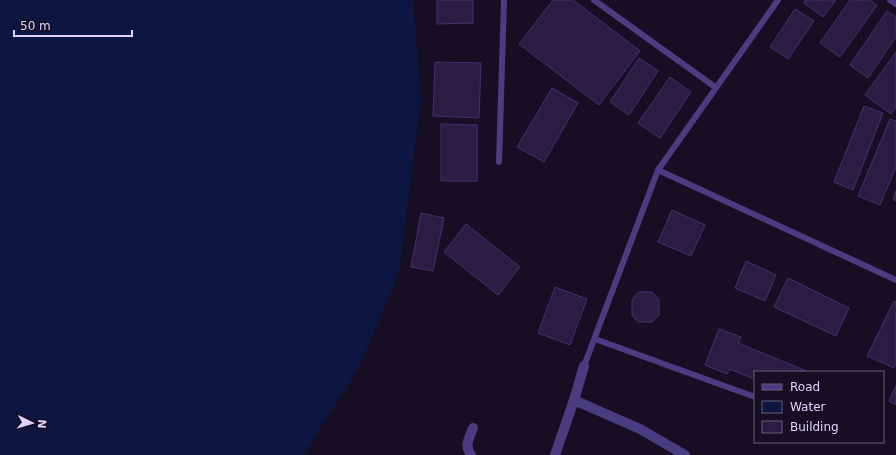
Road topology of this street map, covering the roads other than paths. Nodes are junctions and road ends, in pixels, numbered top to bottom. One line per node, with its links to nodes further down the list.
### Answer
1 (504, 0): 7 (lane)
2 (594, 0): 6 (lane)
3 (778, 0): 6 (lane)
4 (890, 0): 5 (lane)
5 (896, 4)
6 (715, 87): 8 (lane)
7 (499, 162)
8 (658, 170): 9 (lane); 10 (lane)
9 (896, 280)
10 (595, 339): 11 (lane); 12 (lane)
11 (584, 366): 13 (street)
12 (754, 397)
13 (574, 400): 16 (street); 17 (street)
14 (473, 428): 15 (street)
15 (471, 455)
16 (554, 455)
17 (685, 455)

